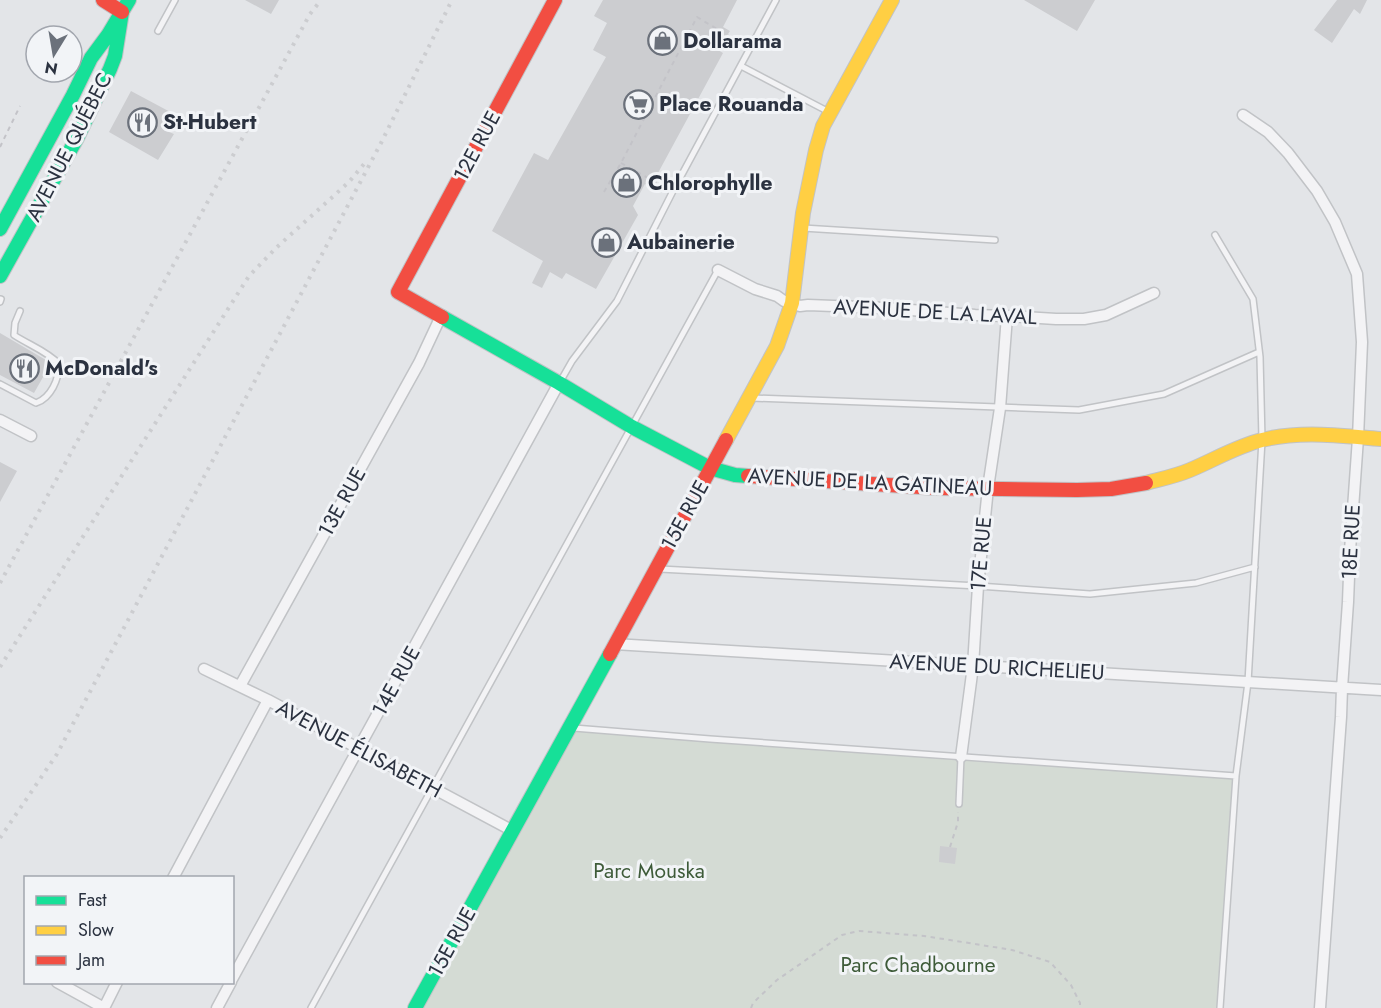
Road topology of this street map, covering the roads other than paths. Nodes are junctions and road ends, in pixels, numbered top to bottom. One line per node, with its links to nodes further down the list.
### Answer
1 (103, 0): 6 (street)
2 (175, 0): 7 (lane)
3 (555, 0): 17 (street, 12E RUE)
4 (776, 0): 8 (lane)
5 (892, 0): 9 (street, 15E RUE)
6 (125, 6): 12 (street, AVENUE QUÉBEC); 16 (street, AVENUE QUÉBEC)
7 (158, 31)
8 (741, 66): 9 (lane); 24 (lane)
9 (830, 113): 11 (street, 15E RUE)
10 (1243, 115): 31 (street, 18E RUE)
11 (802, 228): 14 (lane); 19 (street, 15E RUE)
12 (0, 229)
13 (1215, 235): 23 (lane)
14 (995, 240)
15 (718, 270): 19 (street, AVENUE DE LA LAVAL); 29 (lane)
16 (0, 276)
17 (398, 292): 21 (street, AVENUE DE LA GATINEAU)
18 (1154, 293): 22 (street, AVENUE DE LA LAVAL)
19 (792, 303): 22 (street, AVENUE DE LA LAVAL); 26 (street, 15E RUE)
20 (20, 311): 25 (lane)
21 (441, 316): 24 (street, AVENUE DE LA GATINEAU); 43 (street, 13E RUE)
22 (1006, 316): 27 (street, 17E RUE)
23 (1259, 352): 27 (lane); 33 (lane)
24 (559, 383): 29 (street, AVENUE DE LA GATINEAU); 48 (street, 14E RUE)
25 (0, 384)
26 (749, 398): 27 (lane); 34 (street, 15E RUE)
27 (1000, 408): 35 (street, 17E RUE)
28 (0, 420): 30 (street)
29 (632, 427): 34 (street, AVENUE DE LA GATINEAU); 51 (lane)
30 (31, 436)
31 (1358, 438): 32 (street, AVENUE DE LA GATINEAU); 33 (street, AVENUE DE LA GATINEAU); 44 (street, 18E RUE)
32 (1381, 439)
33 (1262, 440): 35 (street, AVENUE DE LA GATINEAU); 36 (lane)
34 (710, 468): 35 (street, AVENUE DE LA GATINEAU); 37 (street, 15E RUE)
35 (988, 488): 38 (street, 17E RUE)
36 (1255, 567): 38 (lane); 42 (lane)
37 (655, 569): 38 (lane); 39 (street, 15E RUE)
38 (978, 586): 40 (street, 17E RUE)
39 (614, 645): 40 (street, AVENUE DU RICHELIEU); 47 (street, 15E RUE)
40 (973, 666): 42 (street, AVENUE DU RICHELIEU); 49 (street, 17E RUE)
41 (204, 669): 43 (street, AVENUE ÉLISABETH)
42 (1248, 682): 44 (street, AVENUE DU RICHELIEU); 50 (lane)
43 (240, 686): 46 (street, AVENUE ÉLISABETH)
44 (1342, 688): 45 (street, AVENUE DU RICHELIEU); 64 (street, 18E RUE)
45 (1381, 690)
46 (268, 700): 48 (street, AVENUE ÉLISABETH); 54 (street)
47 (570, 728): 49 (lane); 53 (street, 15E RUE)
48 (359, 749): 51 (street, AVENUE ÉLISABETH); 55 (street, 14E RUE)
49 (961, 757): 50 (lane); 52 (lane)
50 (1236, 776): 63 (lane)
51 (432, 788): 53 (street, AVENUE ÉLISABETH); 61 (lane)
52 (959, 804)
53 (513, 831): 62 (street, 15E RUE)
54 (174, 876)
55 (234, 977)
56 (61, 984): 59 (street)
57 (116, 984): 59 (street)
58 (230, 984): 60 (street, 14E RUE)
59 (104, 1008)
60 (217, 1008)
61 (311, 1008)
62 (415, 1008)
63 (1220, 1008)
64 (1320, 1008)

